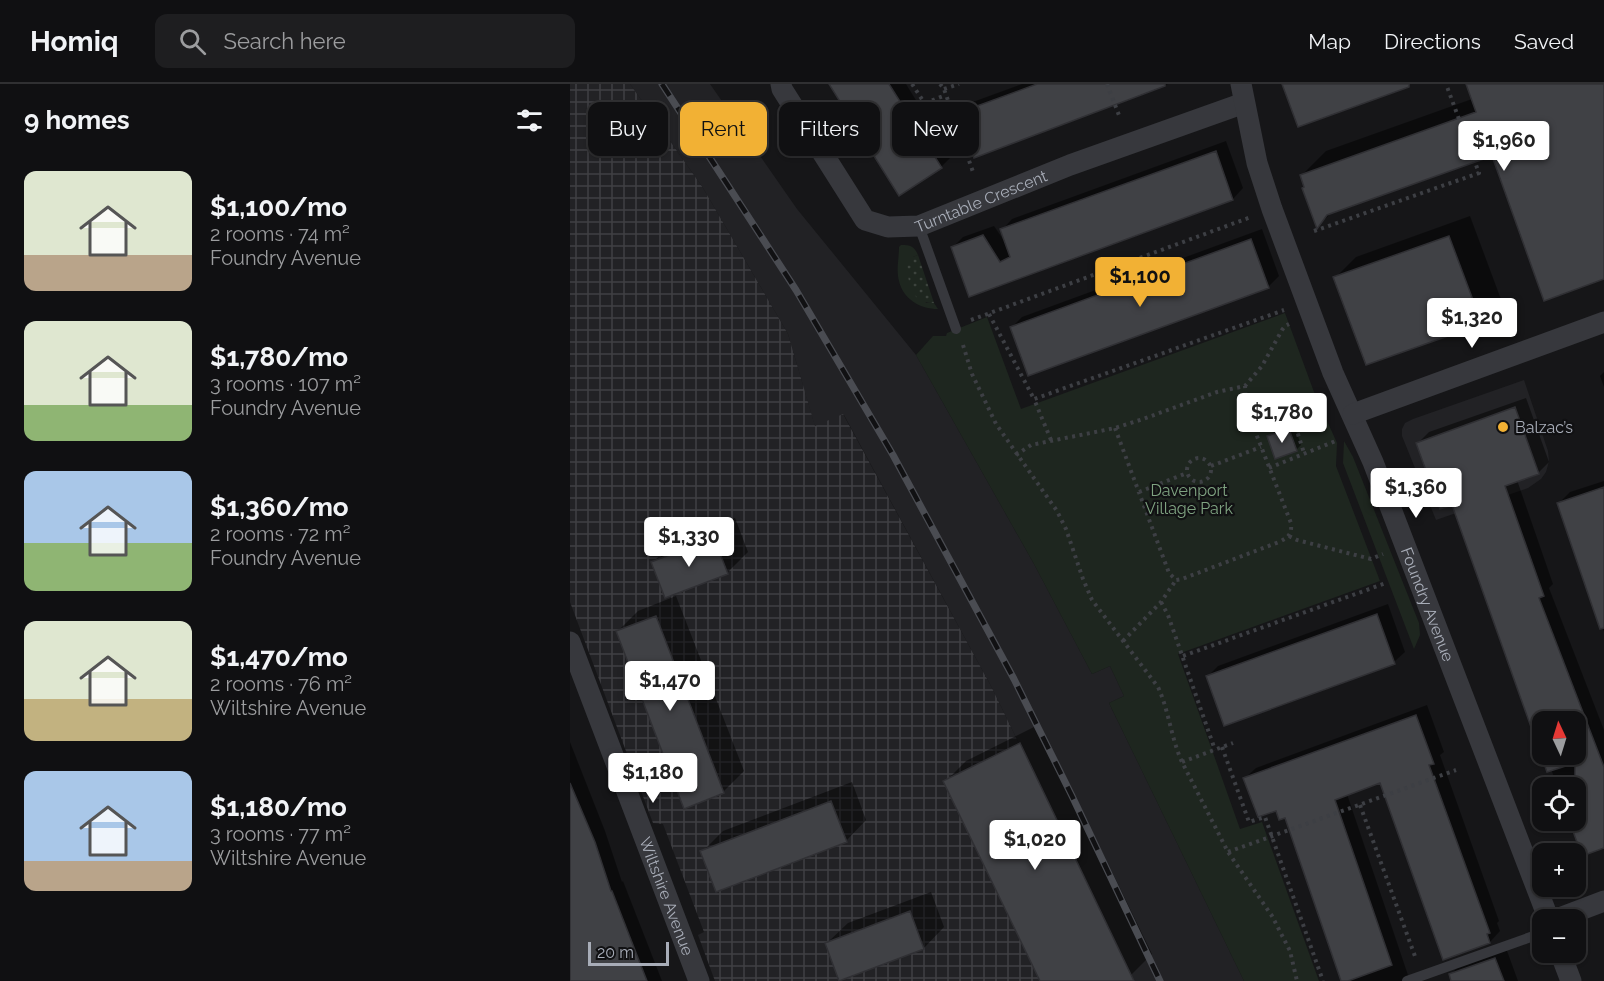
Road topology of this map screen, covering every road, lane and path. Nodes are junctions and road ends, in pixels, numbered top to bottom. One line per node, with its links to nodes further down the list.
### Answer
1 (781, 84): 17 (street, Turntable Crescent)
2 (912, 84): 10 (path)
3 (940, 84): 7 (path)
4 (958, 84): 7 (path)
5 (1107, 84): 13 (path)
6 (1446, 84): 18 (path)
7 (944, 89): 9 (path)
8 (1242, 93): 17 (street, Turntable Crescent); 21 (street, Foundry Avenue)
9 (946, 95): 11 (path); 12 (path)
10 (924, 102)
11 (928, 102)
12 (948, 102)
13 (1120, 118)
14 (967, 156): 15 (path)
15 (973, 172)
16 (1255, 216): 20 (path)
17 (919, 226): 24 (lane)
18 (1314, 231)
19 (1288, 308): 26 (path)
20 (989, 314): 22 (path); 26 (path)
21 (1311, 315): 25 (path); 29 (street, Foundry Avenue)
22 (971, 320)
23 (1604, 322): 29 (street)
24 (956, 329): 36 (path)
25 (1245, 386): 30 (path); 31 (path)
26 (1034, 399): 32 (path)
27 (1322, 405): 28 (path)
28 (1291, 412): 30 (path); 35 (path)
29 (1353, 414): 42 (street, Foundry Avenue)
30 (1253, 426): 34 (path)
31 (1115, 428): 32 (path); 40 (path)
32 (1051, 440): 36 (path)
33 (1339, 440): 35 (path)
34 (1261, 447): 37 (path); 38 (path)
35 (1304, 453): 38 (path)
36 (1016, 455): 46 (path)
37 (1211, 466): 39 (path); 39 (path)
38 (1269, 468): 41 (path)
39 (1187, 473): 40 (path)
40 (1139, 492): 43 (path)
41 (1289, 536): 42 (path); 43 (path)
42 (1405, 545): 58 (street, Foundry Avenue)
43 (1176, 580): 45 (path)
44 (1386, 582): 48 (path)
45 (1161, 602): 46 (path); 48 (path)
46 (1124, 641): 52 (path)
47 (570, 642): 63 (street, Wiltshire Avenue)
48 (1184, 656): 51 (path)
49 (1233, 743): 50 (path)
50 (1222, 747): 51 (path); 55 (path)
51 (1215, 750): 52 (path)
52 (1182, 762): 56 (path)
53 (1456, 770): 54 (path)
54 (1360, 805): 55 (path); 62 (path)
55 (1271, 837): 56 (path); 65 (path)
56 (1228, 852): 64 (path)
57 (1604, 901): 59 (street)
58 (1545, 909)
59 (1583, 909)
60 (1532, 937): 62 (lane)
61 (1564, 963): 67 (street)
62 (1422, 976): 66 (lane)
63 (699, 981)
64 (1297, 981)
65 (1323, 981)
66 (1407, 981)
67 (1570, 981)

